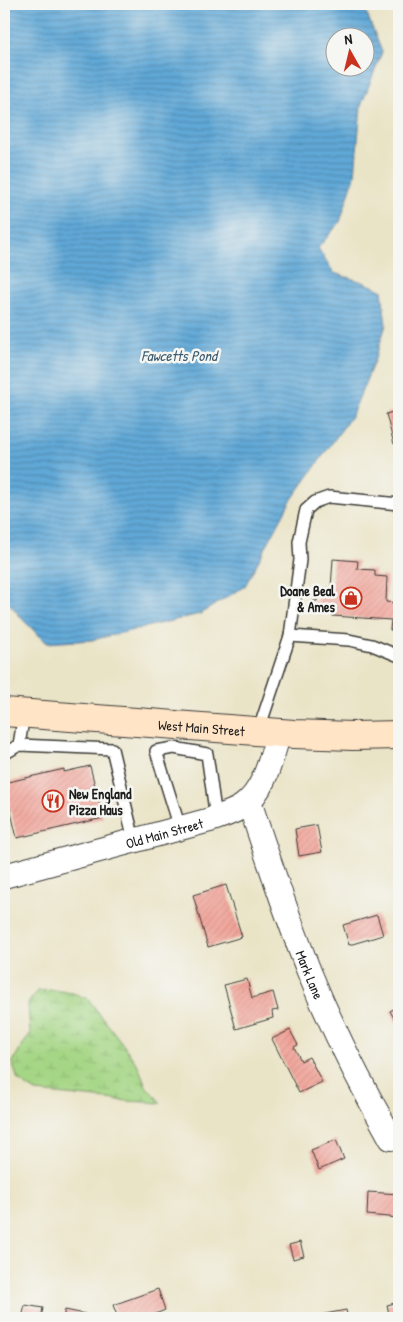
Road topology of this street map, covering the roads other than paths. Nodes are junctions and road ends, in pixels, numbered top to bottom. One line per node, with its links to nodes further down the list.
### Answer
1 (399, 504): 2 (lane)
2 (290, 636): 3 (lane); 5 (lane)
3 (399, 656)
4 (14, 713): 5 (main road, West Main Street); 7 (lane)
5 (268, 732): 6 (main road, West Main Street); 9 (street, Old Main Street)
6 (399, 735)
7 (20, 745): 8 (lane); 12 (lane)
8 (4, 754)
9 (249, 801): 10 (street, Old Main Street); 14 (street, Mark Lane)
10 (216, 818): 11 (street, Old Main Street); 11 (lane)
11 (180, 828): 12 (street, Old Main Street)
12 (134, 840): 13 (street, Old Main Street)
13 (4, 876)
14 (391, 1138)

